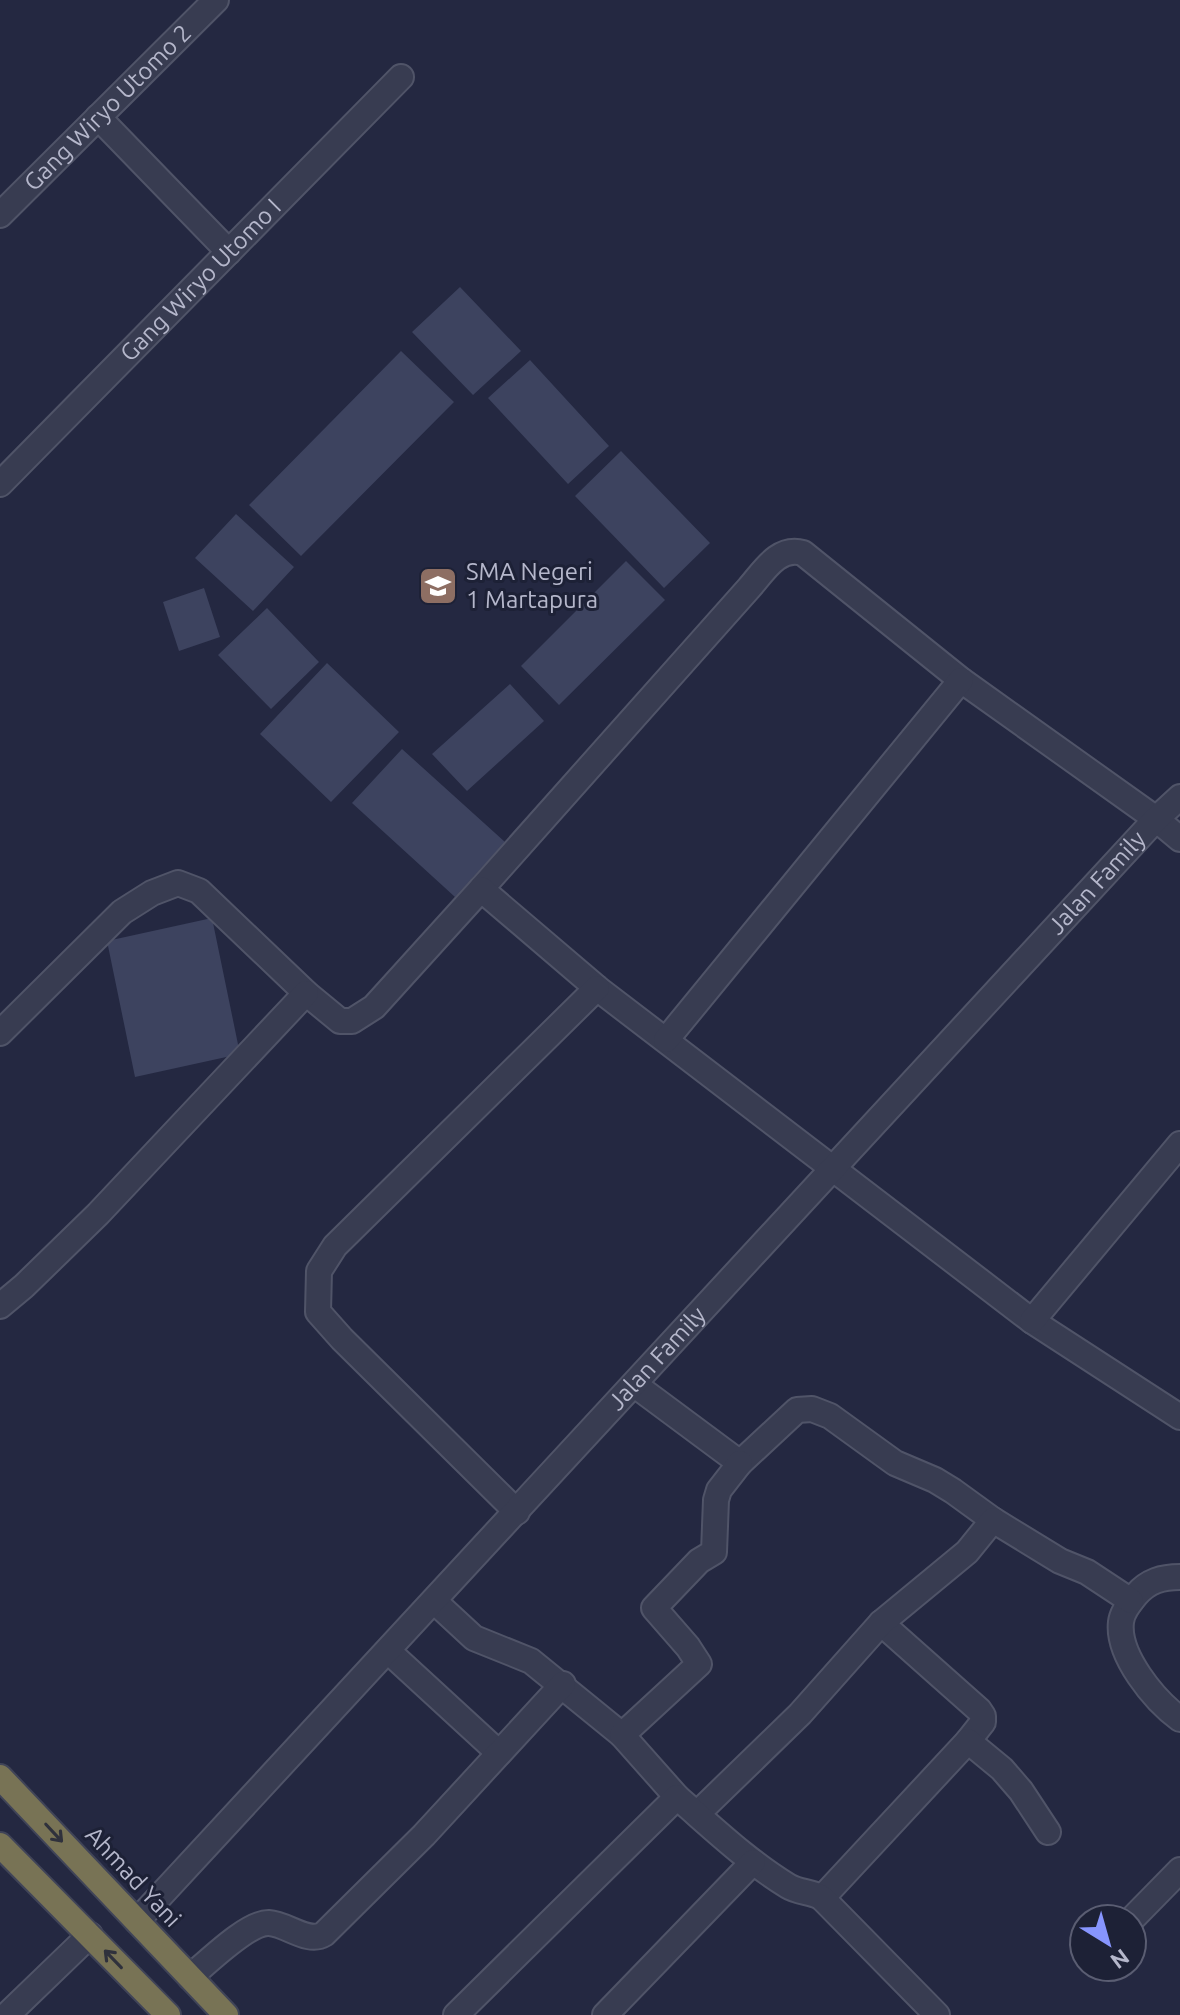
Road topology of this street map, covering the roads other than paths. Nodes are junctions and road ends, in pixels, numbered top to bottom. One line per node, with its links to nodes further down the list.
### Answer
1 (216, 0): 3 (street, Gang Wiryo Utomo 2)
2 (401, 77): 5 (street, Gang Wiryo Utomo I)
3 (98, 117): 4 (street, Gang Wiryo Utomo 2); 5 (street)
4 (0, 215)
5 (229, 252): 6 (street, Gang Wiryo Utomo I)
6 (0, 484)
7 (961, 680): 9 (street); 11 (street); 15 (street)
8 (1180, 797): 9 (street, Jalan Family)
9 (1156, 819): 10 (street); 17 (street, Jalan Family)
10 (1180, 839)
11 (481, 889): 12 (street); 13 (street)
12 (597, 988): 15 (street); 23 (street)
13 (306, 993): 14 (street); 18 (street)
14 (0, 1033)
15 (666, 1040): 17 (street)
16 (1180, 1144): 19 (street)
17 (835, 1168): 19 (street); 20 (street, Jalan Family)
18 (0, 1306)
19 (1032, 1321): 21 (street)
20 (635, 1385): 22 (street); 23 (street, Jalan Family)
21 (1180, 1417)
22 (740, 1463): 24 (street); 32 (street)
23 (517, 1512): 26 (street, Jalan Family)
24 (993, 1520): 27 (street); 28 (street)
25 (1180, 1577): 27 (street)
26 (434, 1601): 29 (street, Jalan Family); 30 (street)
27 (1131, 1601): 31 (street)
28 (881, 1623): 33 (street); 37 (street)
29 (388, 1651): 34 (street); 44 (street, Jalan Family)
30 (563, 1684): 32 (street); 34 (street)
31 (1180, 1719)
32 (622, 1735): 36 (street)
33 (968, 1741): 38 (street); 42 (street)
34 (499, 1753): 46 (street)
35 (0, 1777): 44 (highway, Ahmad Yani, one-way to 44)
36 (677, 1797): 37 (street); 51 (street)
37 (697, 1814): 40 (street)
38 (1048, 1832)
39 (0, 1845): 45 (highway)
40 (753, 1862): 42 (street); 52 (street)
41 (1180, 1870): 43 (street)
42 (822, 1898): 47 (street)
43 (1148, 1903)
44 (137, 1921): 46 (highway, Ahmad Yani)
45 (90, 1935): 48 (street); 49 (highway, one-way to 45)
46 (190, 1977): 50 (highway, Ahmad Yani)
47 (924, 2011)
48 (7, 2015)
49 (168, 2015)
50 (226, 2015)
51 (456, 2015)
52 (605, 2015)

